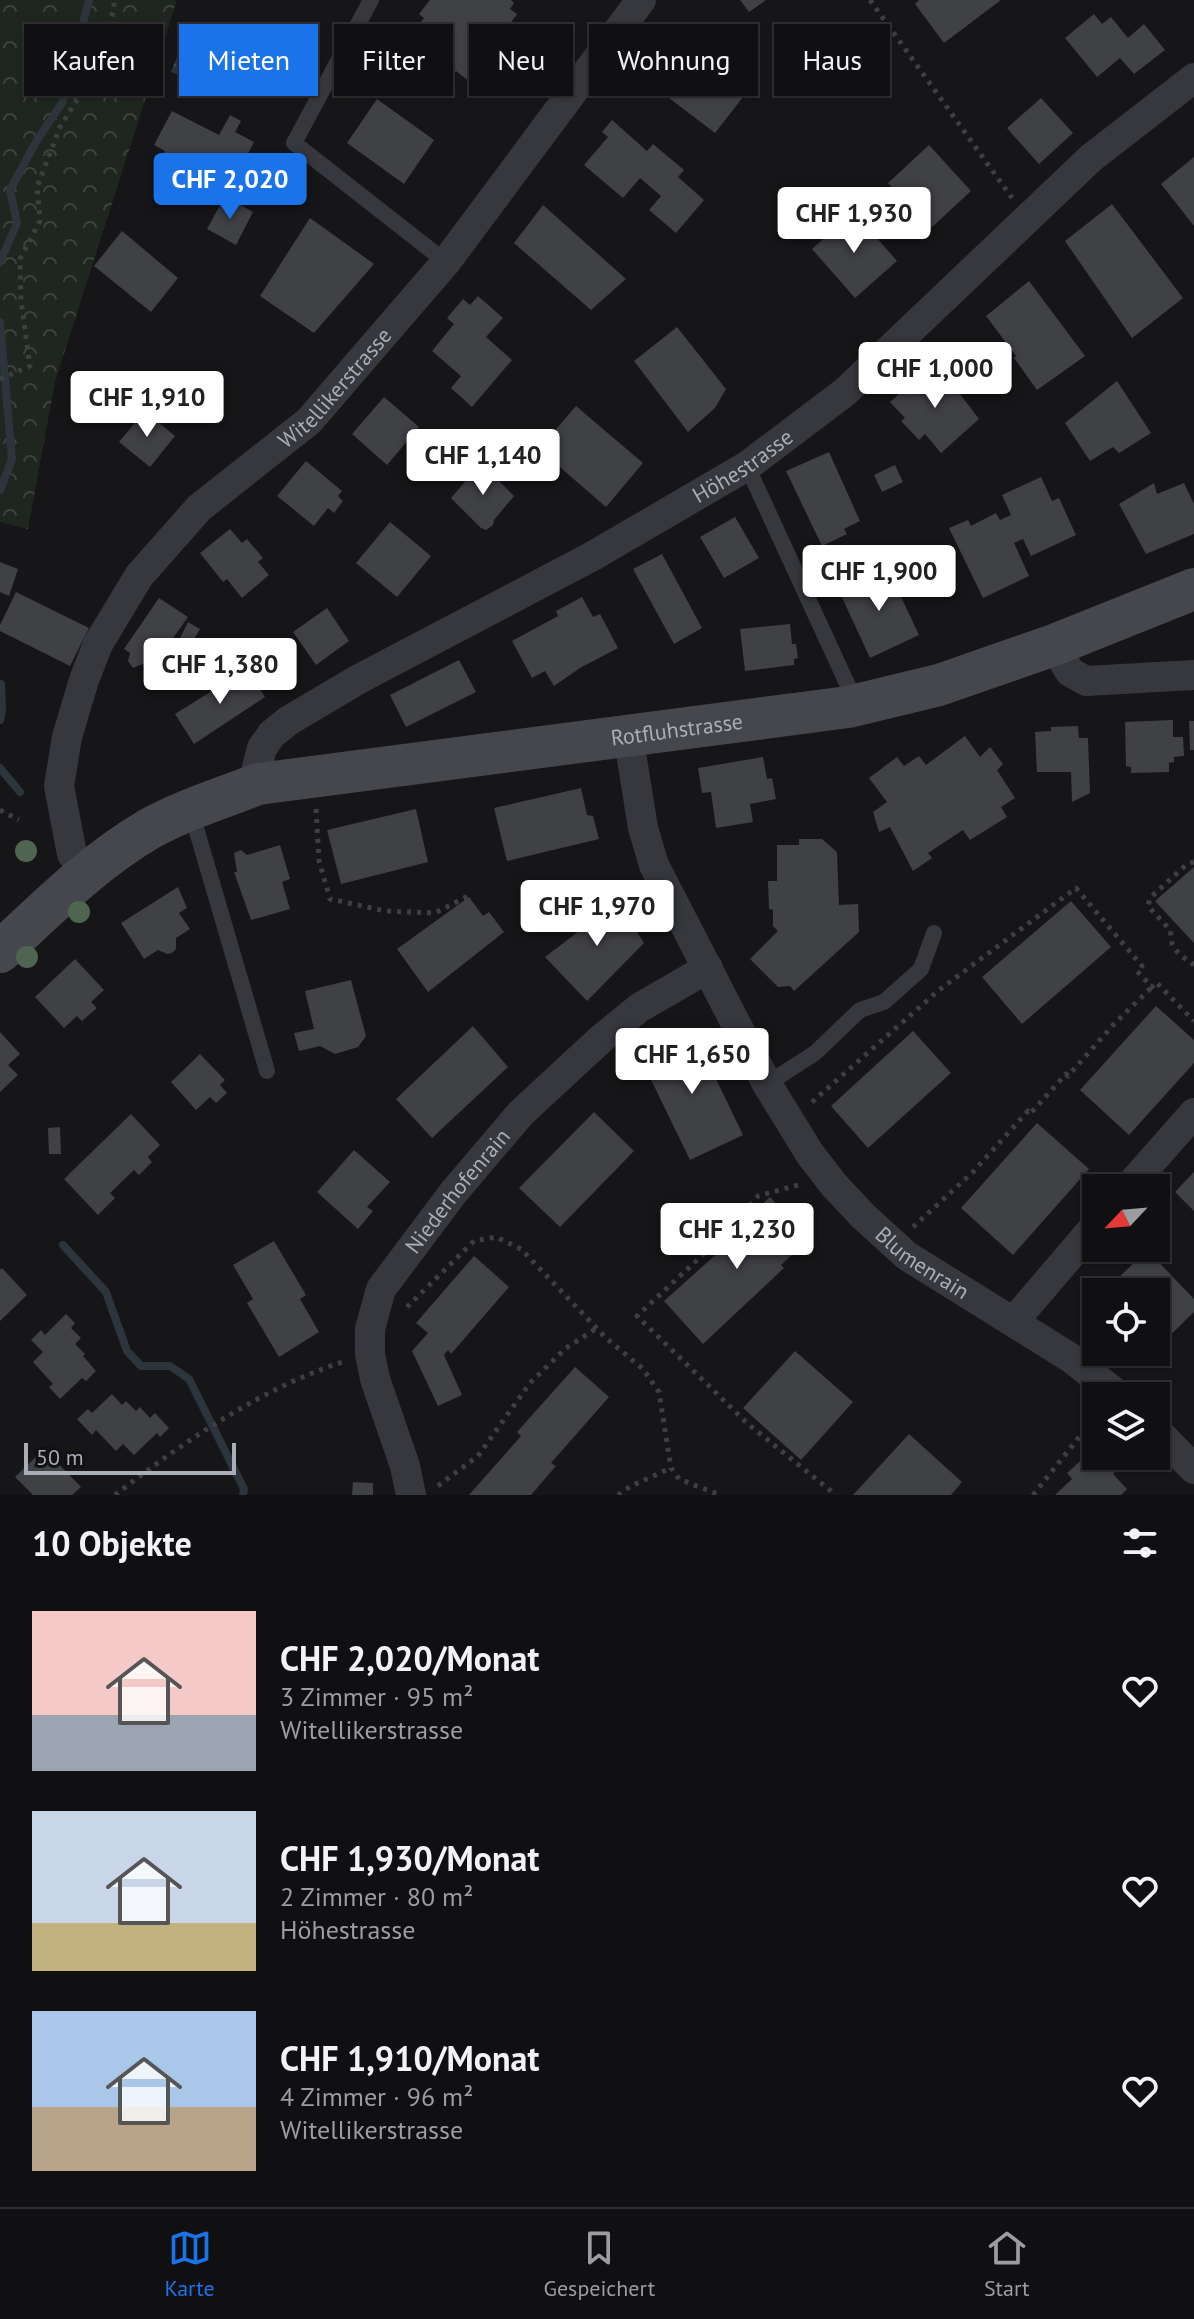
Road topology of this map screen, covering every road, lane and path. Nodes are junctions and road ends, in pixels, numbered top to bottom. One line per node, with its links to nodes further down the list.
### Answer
1 (114, 0): 8 (path)
2 (371, 0): 7 (lane)
3 (641, 0): 7 (street, Witellikerstrasse)
4 (870, 0): 6 (path)
5 (1194, 78): 6 (street, Höhestrasse)
6 (1027, 218): 9 (street, Höhestrasse)
7 (446, 262): 21 (street, Witellikerstrasse)
8 (0, 379)
9 (747, 466): 13 (lane); 15 (street, Höhestrasse)
10 (1194, 589): 11 (main road, Rotfluhstrasse)
11 (1054, 645): 12 (street); 13 (main road, Rotfluhstrasse)
12 (1194, 675)
13 (856, 705): 14 (main road, Rotfluhstrasse)
14 (628, 734): 15 (main road, Rotfluhstrasse); 26 (street, Blumenrain)
15 (258, 784): 17 (main road, Rotfluhstrasse)
16 (316, 800): 22 (path)
17 (190, 809): 21 (main road, Rotfluhstrasse); 29 (lane)
18 (0, 810): 19 (path)
19 (19, 820)
20 (1194, 862): 25 (path)
21 (85, 873): 24 (main road)
22 (468, 896)
23 (934, 933): 30 (lane)
24 (0, 952)
25 (1194, 965)
26 (708, 968): 30 (street, Blumenrain); 46 (street, Niederhofenrain)
27 (1152, 987): 28 (path); 31 (path); 36 (path)
28 (1194, 1021)
29 (267, 1071)
30 (767, 1084): 36 (street, Blumenrain)
31 (803, 1110)
32 (1194, 1113): 33 (street)
33 (1140, 1174)
34 (810, 1181): 50 (path)
35 (1082, 1241): 38 (street)
36 (893, 1246): 38 (street, Blumenrain)
37 (401, 1312): 39 (path)
38 (1014, 1321): 41 (street, Blumenrain)
39 (597, 1328): 44 (path); 46 (path)
40 (351, 1359): 47 (path)
41 (1101, 1382)
42 (1082, 1434): 51 (path)
43 (1170, 1444): 45 (street)
44 (671, 1468): 48 (path); 49 (path)
45 (1194, 1469)
46 (423, 1491)
47 (115, 1495)
48 (618, 1495)
49 (720, 1495)
50 (836, 1495)
51 (1033, 1495)

